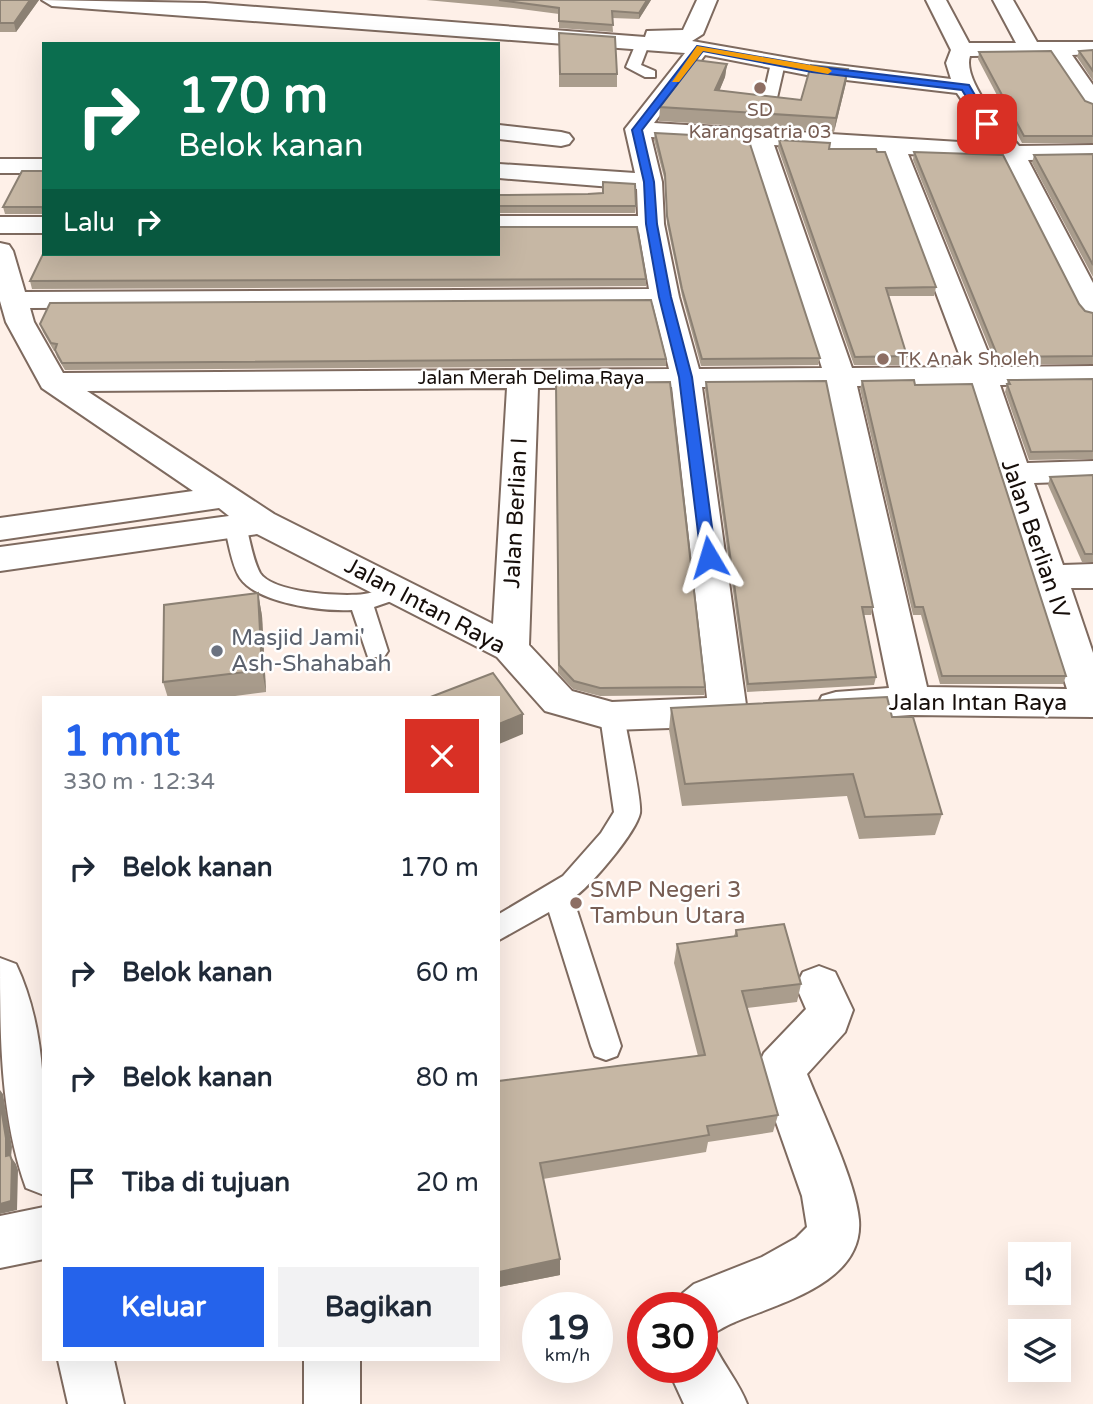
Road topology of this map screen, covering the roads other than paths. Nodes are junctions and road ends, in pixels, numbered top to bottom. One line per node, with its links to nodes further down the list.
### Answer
1 (52, 0): 6 (street)
2 (231, 0): 7 (street)
3 (707, 0): 7 (street)
4 (936, 0): 14 (street)
5 (1003, 0): 13 (street)
6 (99, 1): 8 (street)
7 (326, 2)
8 (443, 37): 9 (street)
9 (642, 44): 10 (street); 16 (lane)
10 (700, 48): 15 (street); 20 (street)
11 (1057, 48): 12 (street); 13 (street); 19 (street)
12 (1093, 48)
13 (1030, 49): 14 (street)
14 (962, 50): 17 (street)
15 (778, 63): 17 (street); 18 (lane)
16 (650, 74)
17 (965, 87): 26 (street)
18 (769, 102)
19 (1093, 102)
20 (637, 130): 22 (street); 30 (street)
21 (500, 132): 23 (street)
22 (759, 136): 24 (street); 40 (street)
23 (561, 139)
24 (893, 147): 26 (street); 38 (street, Jalan Berlian IV)
25 (1093, 152): 26 (street)
26 (1012, 153): 37 (street)
27 (0, 166): 28 (street)
28 (42, 166)
29 (500, 171): 30 (street)
30 (649, 182): 32 (street)
31 (500, 224): 32 (street)
32 (651, 224): 35 (street)
33 (42, 226): 34 (street)
34 (0, 247): 36 (street, Jalan Intan Raya)
35 (665, 297): 36 (street); 41 (street)
36 (15, 300): 43 (street, Jalan Intan Raya)
37 (1093, 310)
38 (982, 375): 39 (street, Jalan Merah Delima Raya); 40 (street, Jalan Merah Delima Raya); 45 (street, Jalan Berlian IV)
39 (1093, 375)
40 (840, 376): 41 (street, Jalan Merah Delima Raya); 55 (street)
41 (686, 377): 42 (street, Jalan Merah Delima Raya); 59 (street)
42 (523, 379): 43 (street, Jalan Merah Delima Raya); 53 (street, Jalan Berlian I)
43 (53, 382): 46 (street, Jalan Intan Raya)
44 (1093, 471): 45 (street)
45 (1012, 473): 50 (street, Jalan Berlian IV)
46 (241, 515): 47 (street); 48 (street); 51 (street, Jalan Intan Raya); 52 (lane)
47 (0, 529)
48 (0, 559)
49 (1093, 576): 50 (street)
50 (1048, 577): 56 (street, Jalan Berlian IV)
51 (398, 591): 52 (lane); 53 (street, Jalan Intan Raya)
52 (361, 603): 54 (lane)
53 (510, 648): 60 (street, Jalan Intan Raya)
54 (376, 651)
55 (911, 701): 56 (street, Jalan Intan Raya); 57 (street, Jalan Intan Raya)
56 (1092, 703)
57 (806, 707)
58 (767, 710): 59 (street, Jalan Intan Raya)
59 (728, 712): 60 (street, Jalan Intan Raya)
60 (612, 716): 61 (lane)
61 (557, 893): 62 (lane); 66 (lane)
62 (500, 927)
63 (0, 978): 65 (street)
64 (819, 986): 70 (street)
65 (6, 1035): 67 (street)
66 (606, 1046)
67 (42, 1164)
68 (42, 1233): 69 (street)
69 (0, 1242)
70 (718, 1301)
71 (86, 1361): 74 (street)
72 (332, 1361): 75 (street)
73 (703, 1383): 76 (street)
74 (96, 1404)
75 (332, 1404)
76 (719, 1404)

